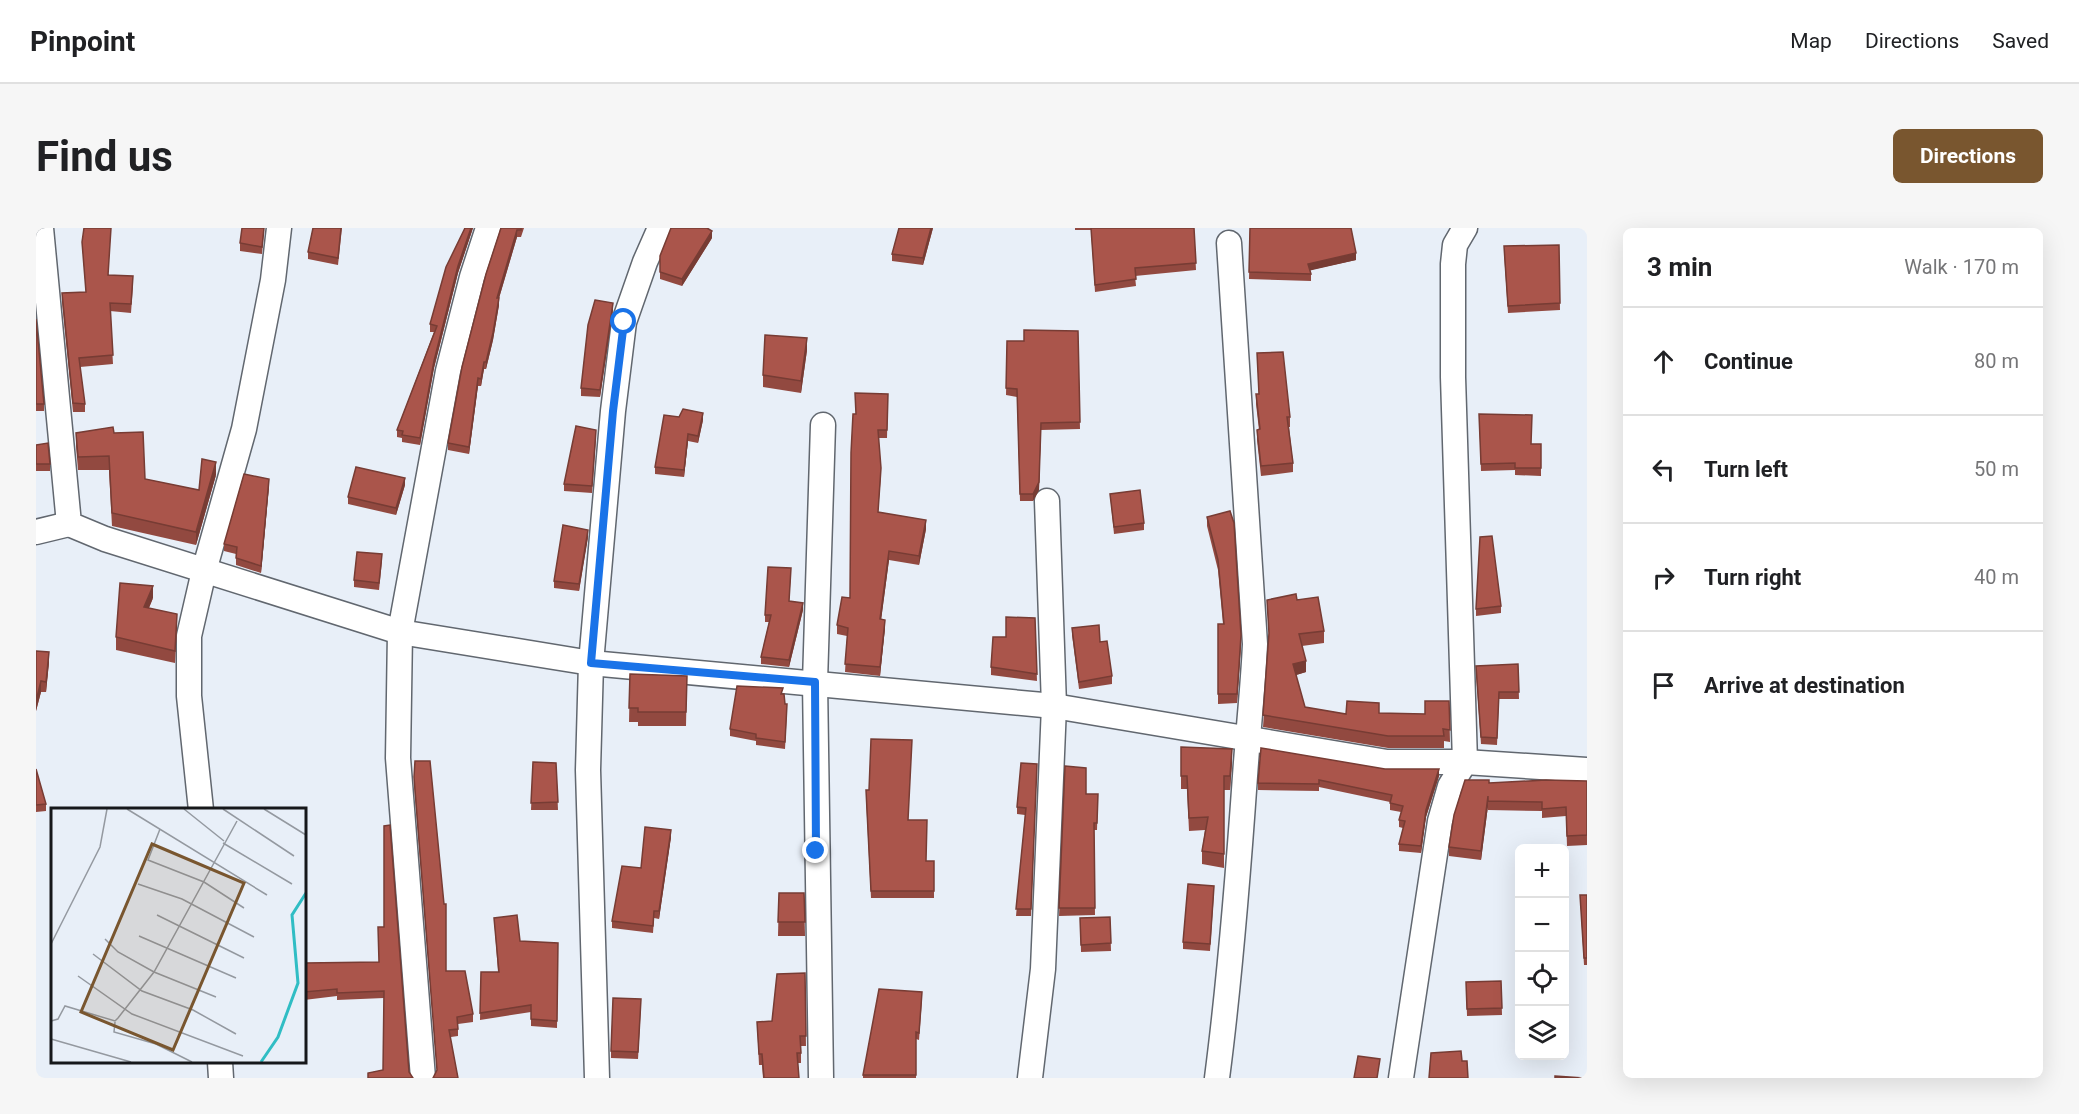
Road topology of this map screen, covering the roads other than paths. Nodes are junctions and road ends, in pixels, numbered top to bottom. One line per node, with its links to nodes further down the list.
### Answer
1 (40, 228): 9 (street)
2 (279, 228): 11 (street)
3 (488, 228): 12 (street)
4 (660, 228): 13 (street)
5 (1466, 228): 17 (street)
6 (1229, 243): 16 (street)
7 (823, 425): 14 (street)
8 (1047, 501): 15 (street)
9 (69, 524): 10 (street); 11 (street)
10 (36, 532)
11 (204, 571): 12 (street); 19 (street)
12 (400, 632): 13 (street); 20 (street)
13 (591, 663): 14 (street); 21 (street)
14 (815, 682): 15 (street); 22 (street)
15 (1054, 706): 16 (street); 23 (street)
16 (1247, 739): 17 (street); 24 (street)
17 (1465, 762): 18 (street); 25 (street)
18 (1587, 770)
19 (201, 808)
20 (423, 1078)
21 (597, 1078)
22 (821, 1078)
23 (1030, 1078)
24 (1218, 1078)
25 (1401, 1078)

